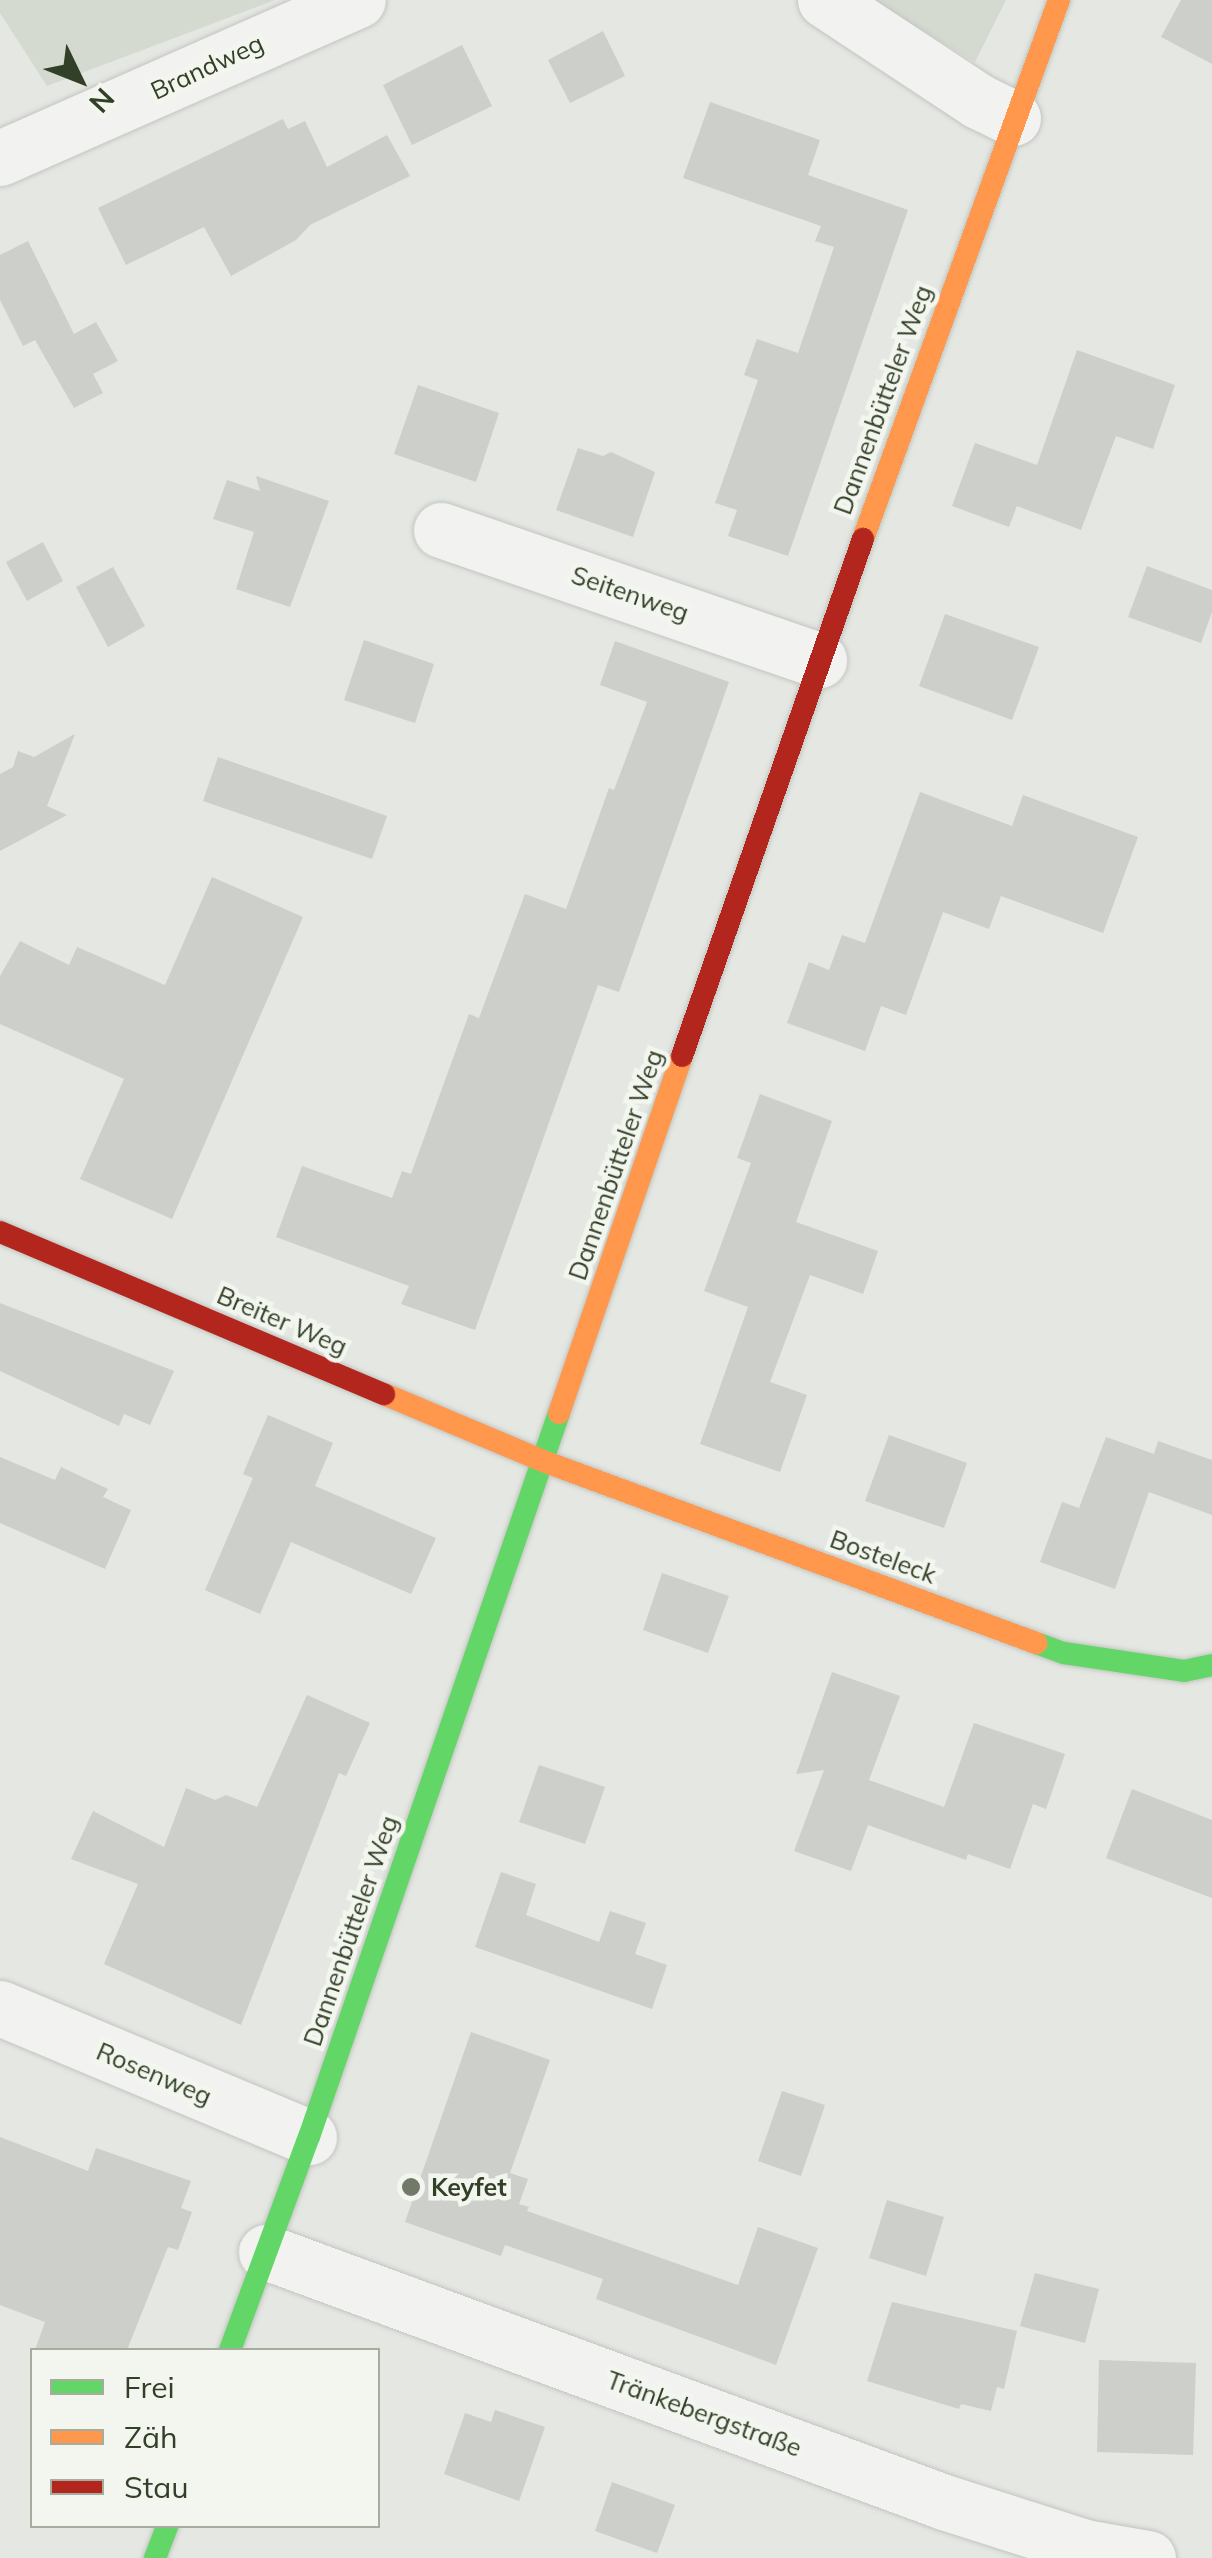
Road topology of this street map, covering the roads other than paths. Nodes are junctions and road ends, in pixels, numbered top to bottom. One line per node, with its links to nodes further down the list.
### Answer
1 (358, 0): 5 (street, Brandweg)
2 (824, 0): 4 (street)
3 (1059, 0): 4 (street, Dannenbütteler Weg)
4 (1012, 118): 7 (street, Dannenbütteler Weg)
5 (0, 158)
6 (441, 530): 7 (street, Seitenweg)
7 (819, 660): 9 (street, Dannenbütteler Weg)
8 (0, 1232): 9 (street, Breiter Weg)
9 (543, 1461): 10 (street, Bosteleck); 12 (street, Dannenbütteler Weg)
10 (1212, 1665)
11 (0, 2008): 12 (street, Rosenweg)
12 (309, 2137): 13 (street, Dannenbütteler Weg)
13 (266, 2252): 14 (street, Dannenbütteler Weg); 17 (street, Tränkebergstraße)
14 (231, 2348)
15 (165, 2528): 16 (street)
16 (155, 2558)
17 (1148, 2558)

